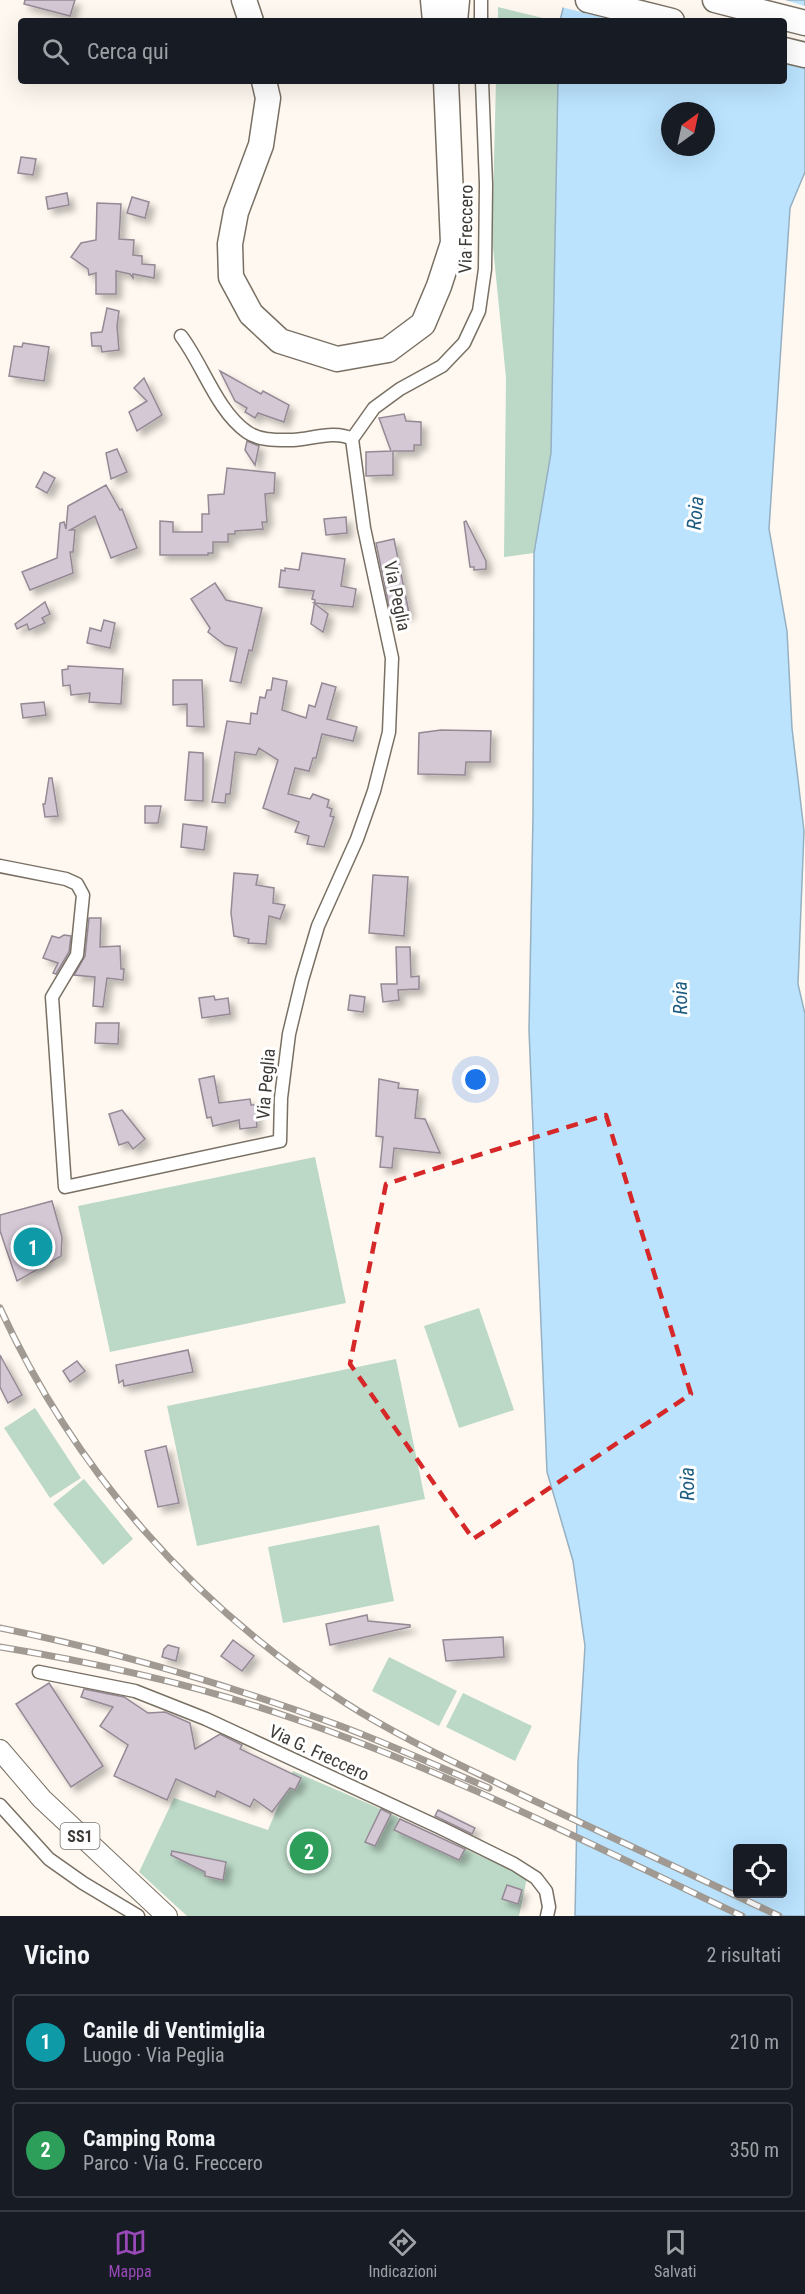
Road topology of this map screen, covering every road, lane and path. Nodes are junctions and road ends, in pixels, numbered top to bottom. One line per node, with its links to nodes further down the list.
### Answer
1 (244, 0): 7 (highway)
2 (433, 0): 8 (highway)
3 (457, 0): 9 (highway)
4 (481, 0): 10 (street)
5 (588, 0): 11 (highway)
6 (716, 0): 12 (highway)
7 (249, 18)
8 (435, 18)
9 (455, 18)
10 (481, 18)
11 (660, 18)
12 (786, 18)
13 (787, 18): 14 (highway)
14 (805, 23)
15 (787, 51): 16 (highway)
16 (805, 55)
17 (265, 84): 18 (highway)
18 (446, 84)
19 (482, 84): 21 (street, Via Freccero)
20 (181, 336): 21 (street)
21 (352, 439): 22 (street, Via Peglia)
22 (0, 866)
23 (39, 1672): 28 (street, Via G. Freccero)
24 (0, 1750): 27 (main road, SS1)
25 (0, 1805): 26 (street)
26 (138, 1916)
27 (167, 1916)
28 (547, 1916)

